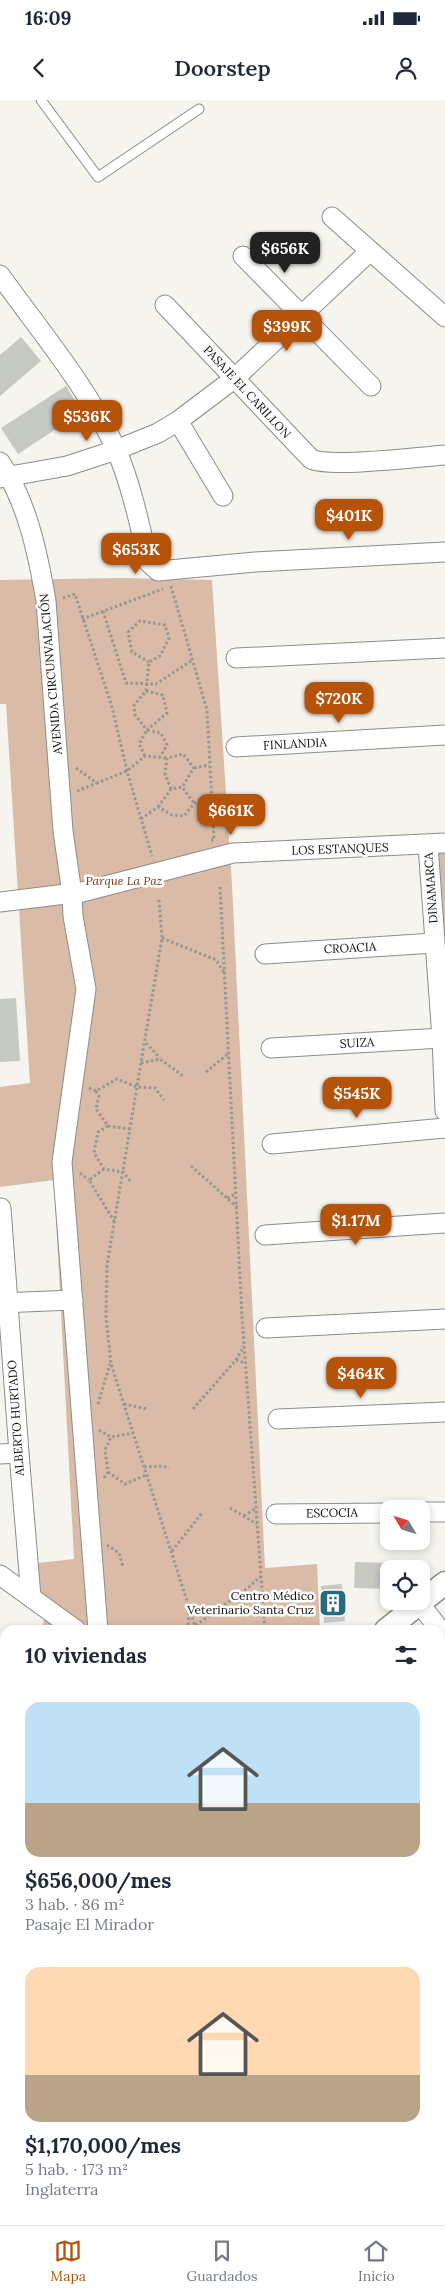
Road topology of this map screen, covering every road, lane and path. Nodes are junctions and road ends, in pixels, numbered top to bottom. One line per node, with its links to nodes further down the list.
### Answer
1 (41, 100): 2 (lane)
2 (199, 109)
3 (332, 217): 4 (street)
4 (370, 251): 8 (street); 9 (street)
5 (243, 256): 8 (street)
6 (0, 275): 13 (street)
7 (165, 305): 10 (street, PASAJE EL CARILLON)
8 (302, 316): 10 (street); 11 (street)
9 (445, 317)
10 (234, 378): 12 (street); 14 (street, PASAJE EL CARILLON)
11 (371, 386)
12 (178, 421): 13 (street); 17 (street)
13 (116, 450): 16 (street); 18 (street)
14 (445, 455)
15 (0, 462): 16 (street, AVENIDA CIRCUNVALACIÓN)
16 (5, 477): 48 (street, AVENIDA CIRCUNVALACIÓN)
17 (223, 496)
18 (445, 552)
19 (103, 612): 22 (path); 24 (path); 35 (path)
20 (445, 648): 21 (street)
21 (236, 658)
22 (191, 661): 24 (path); 32 (path)
23 (149, 662): 23 (path); 24 (path)
24 (147, 684): 25 (path)
25 (146, 691): 26 (path); 26 (path)
26 (147, 730): 29 (path); 30 (path)
27 (445, 735): 28 (street, FINLANDIA)
28 (236, 747)
29 (145, 756): 30 (path); 35 (path)
30 (160, 757): 31 (path)
31 (168, 758): 34 (path); 38 (path)
32 (209, 765): 34 (path); 40 (path)
33 (74, 767): 36 (path)
34 (194, 768): 37 (path)
35 (127, 771): 36 (path); 43 (path)
36 (97, 783): 39 (path)
37 (182, 787): 38 (path); 41 (path)
38 (171, 789): 42 (path)
39 (70, 794)
40 (211, 800): 41 (path); 44 (path)
41 (194, 803): 42 (path)
42 (158, 807): 43 (path)
43 (141, 819): 46 (path)
44 (205, 843)
45 (437, 844): 48 (street, LOS ESTANQUES); 52 (street, DINAMARCA)
46 (154, 861)
47 (220, 887): 54 (path)
48 (72, 894): 50 (street, LOS ESTANQUES); 86 (street, AVENIDA CIRCUNVALACIÓN)
49 (159, 900): 51 (path)
50 (0, 902)
51 (162, 938): 55 (path); 58 (path)
52 (434, 943): 53 (street, CROACIA); 57 (street, DINAMARCA)
53 (265, 954)
54 (224, 955): 55 (path); 56 (path)
55 (216, 960): 56 (path)
56 (225, 974): 60 (path)
57 (442, 1038): 59 (street, SUIZA); 69 (street, DINAMARCA)
58 (145, 1042): 61 (path); 62 (path)
59 (272, 1048)
60 (229, 1053): 63 (path); 78 (path)
61 (160, 1059): 62 (path); 64 (path)
62 (141, 1062): 66 (path)
63 (206, 1072)
64 (183, 1076)
65 (81, 1085): 67 (path)
66 (137, 1087): 67 (path); 68 (path); 72 (path)
67 (96, 1091): 70 (path)
68 (164, 1100)
69 (445, 1111)
70 (108, 1126): 72 (path); 75 (path)
71 (445, 1128): 73 (street)
72 (130, 1129): 76 (path)
73 (272, 1144)
74 (191, 1166): 79 (path)
75 (104, 1169): 76 (path); 82 (path)
76 (123, 1172): 77 (path); 82 (path)
77 (132, 1182)
78 (236, 1194): 79 (path); 80 (path)
79 (227, 1198): 80 (path)
80 (237, 1207): 90 (path)
81 (2, 1208): 85 (street, ALBERTO HURTADO)
82 (114, 1222): 93 (path)
83 (445, 1223): 84 (street)
84 (265, 1234)
85 (2, 1240): 87 (street, ALBERTO HURTADO)
86 (74, 1300): 87 (street); 130 (street, AVENIDA CIRCUNVALACIÓN)
87 (4, 1303): 103 (street, ALBERTO HURTADO)
88 (445, 1319): 89 (street)
89 (266, 1328)
90 (244, 1346): 91 (path); 92 (path)
91 (236, 1360): 92 (path); 97 (path)
92 (245, 1363): 110 (path)
93 (111, 1364): 94 (path); 95 (path)
94 (123, 1404): 96 (path); 101 (path)
95 (97, 1408)
96 (147, 1409)
97 (193, 1409)
98 (445, 1412): 99 (street)
99 (278, 1419)
100 (92, 1426): 102 (path)
101 (133, 1433): 102 (path); 104 (path)
102 (111, 1437): 106 (path)
103 (9, 1454): 125 (street, ALBERTO HURTADO)
104 (144, 1467): 105 (path); 107 (path)
105 (169, 1468)
106 (108, 1472): 107 (path); 108 (path)
107 (146, 1475): 119 (path)
108 (101, 1485)
109 (230, 1508): 116 (path)
110 (256, 1508): 116 (path); 117 (path)
111 (380, 1512): 115 (street, ESCOCIA)
112 (430, 1512): 113 (street)
113 (445, 1512)
114 (202, 1513): 119 (path)
115 (276, 1514)
116 (244, 1516): 117 (path)
117 (257, 1524): 122 (path)
118 (101, 1540): 120 (path)
119 (171, 1552): 126 (path)
120 (123, 1566)
121 (0, 1574): 125 (street)
122 (261, 1576): 133 (path); 134 (path)
123 (445, 1583): 124 (street)
124 (430, 1595)
125 (31, 1597): 129 (street)
126 (189, 1608): 131 (path); 132 (path)
127 (410, 1610): 135 (street)
128 (425, 1610): 136 (street)
129 (69, 1625)
130 (98, 1625)
131 (188, 1625)
132 (195, 1625)
133 (196, 1625)
134 (265, 1625)
135 (392, 1625)
136 (436, 1625)

